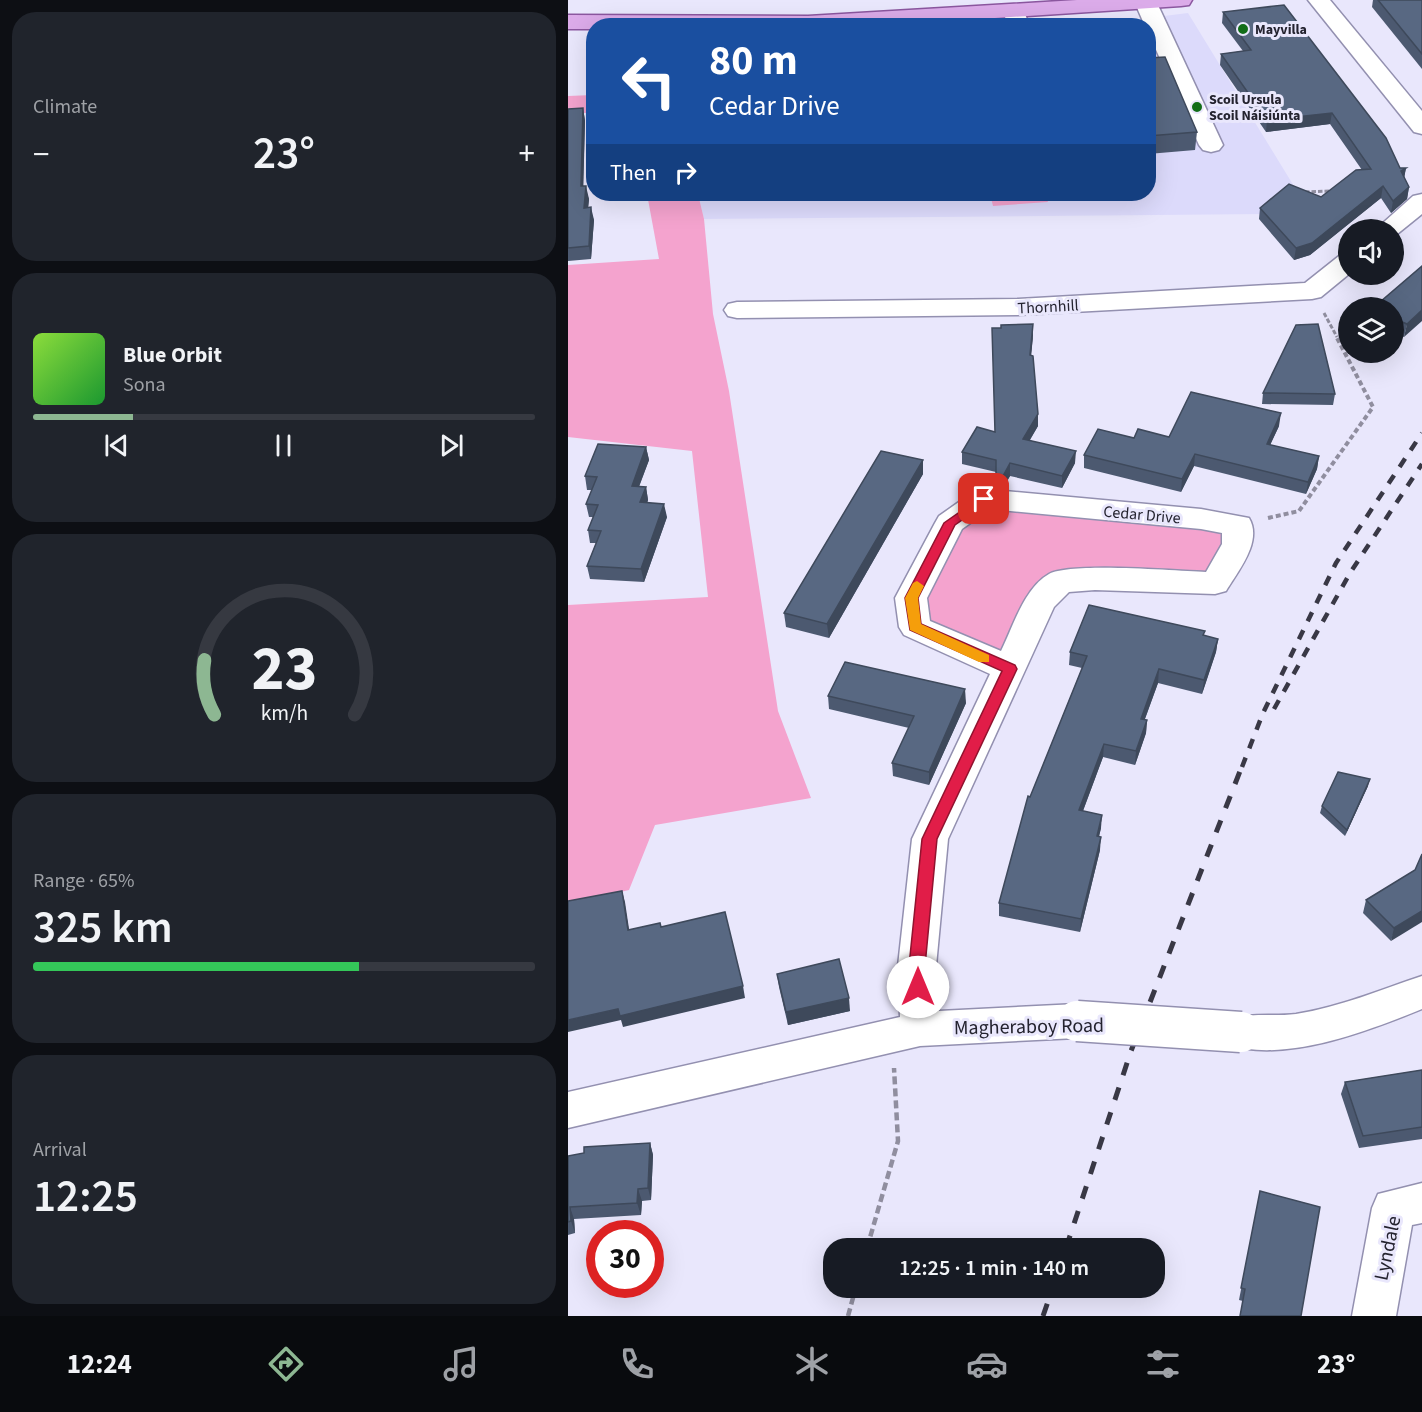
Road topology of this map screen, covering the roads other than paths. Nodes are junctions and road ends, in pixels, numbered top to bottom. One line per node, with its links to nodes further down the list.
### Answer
1 (1182, 0): 3 (main road)
2 (1319, 0): 9 (street)
3 (1146, 3): 4 (main road); 5 (street)
4 (1025, 18)
5 (1153, 18)
6 (568, 22): 7 (main road)
7 (586, 22)
8 (1156, 25): 10 (street)
9 (1422, 127)
10 (1211, 145)
11 (1422, 201): 12 (street)
12 (1400, 219)
13 (1338, 270): 14 (street, Thornhill)
14 (737, 310)
15 (1010, 669): 15 (street, Cedar Drive); 17 (street)
16 (1422, 992): 17 (street, Magheraboy Road, bridge)
17 (906, 1032): 18 (street, Magheraboy Road)
18 (568, 1110)
19 (1422, 1203): 20 (street, Lyndale)
20 (1375, 1316)

